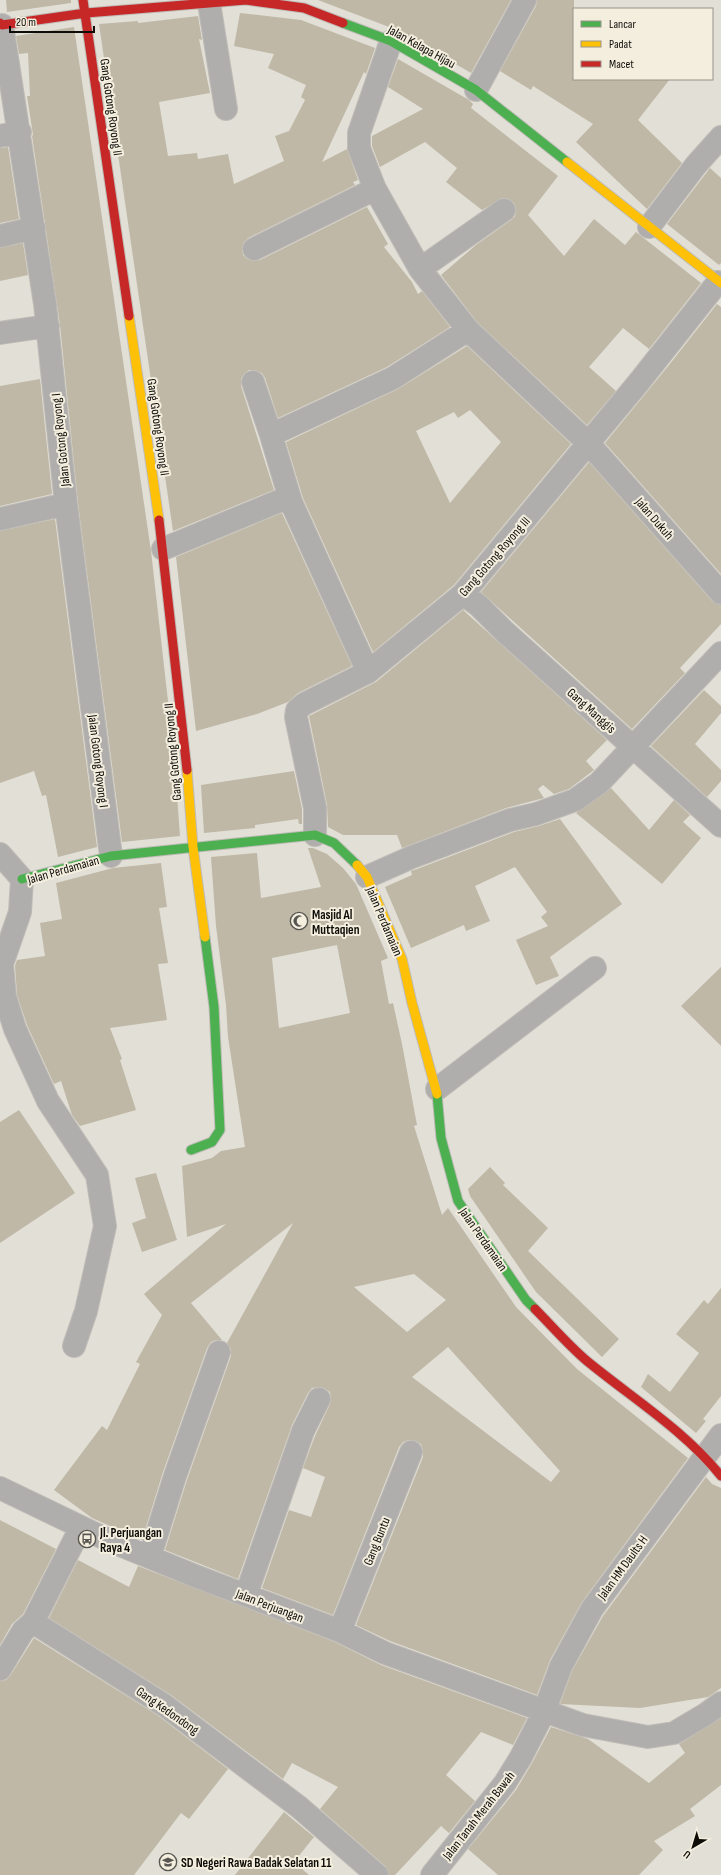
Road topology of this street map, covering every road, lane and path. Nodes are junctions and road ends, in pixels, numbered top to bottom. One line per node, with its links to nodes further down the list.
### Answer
1 (83, 0): 4 (street, Gang Gotong Royong II)
2 (525, 0): 7 (street)
3 (210, 3): 4 (street, Jalan Kelapa Hijau); 6 (street, Jalan Kelapa Hijau); 8 (street)
4 (86, 13): 5 (street, Jalan Kelapa Hijau); 28 (street, Gang Gotong Royong II)
5 (1, 24): 9 (street, Jalan Gotong Royong I)
6 (391, 41): 7 (street, Jalan Kelapa Hijau); 11 (street, Jalan Dukuh)
7 (476, 90): 13 (street, Jalan Kelapa Hijau)
8 (226, 109)
9 (10, 134): 14 (street, Jalan Gotong Royong I)
10 (721, 137): 13 (street)
11 (376, 189): 16 (street); 17 (street, Jalan Dukuh)
12 (504, 210): 17 (street)
13 (649, 227): 18 (street, Jalan Kelapa Hijau)
14 (34, 228): 15 (street); 19 (street, Jalan Gotong Royong I)
15 (0, 236)
16 (254, 249)
17 (420, 269): 20 (street, Jalan Dukuh)
18 (720, 282): 24 (street, Gang Gotong Royong III)
19 (48, 326): 21 (street); 26 (street, Jalan Gotong Royong I)
20 (468, 330): 23 (street); 24 (street, Jalan Dukuh)
21 (0, 333)
22 (253, 382): 23 (street)
23 (271, 435): 25 (street)
24 (589, 444): 29 (street, Jalan Dukuh); 30 (street, Gang Gotong Royong III)
25 (289, 497): 28 (street); 32 (street)
26 (66, 504): 27 (street); 38 (street, Jalan Gotong Royong I)
27 (0, 519)
28 (163, 549): 36 (street, Gang Gotong Royong II)
29 (721, 593)
30 (463, 594): 32 (street, Gang Gotong Royong III); 33 (street, Gang Manggis)
31 (721, 653): 33 (street)
32 (368, 672): 35 (street, Gang Gotong Royong III)
33 (634, 747): 34 (street, Gang Manggis); 39 (street)
34 (721, 826)
35 (315, 835): 36 (street, Jalan Perdamaian); 39 (street, Jalan Perdamaian)
36 (193, 847): 38 (street, Jalan Perdamaian); 43 (street, Gang Gotong Royong II)
37 (0, 854): 40 (street)
38 (111, 856): 40 (street, Jalan Perdamaian)
39 (367, 878): 42 (street, Jalan Perdamaian)
40 (22, 879): 44 (street, Jalan Perdamaian)
41 (595, 968): 42 (street)
42 (437, 1089): 49 (street, Jalan Perdamaian)
43 (191, 1150)
44 (74, 1346)
45 (219, 1352): 53 (street)
46 (319, 1399): 54 (street)
47 (721, 1435): 49 (street, Jalan HM Daults H)
48 (411, 1452): 56 (street, Gang Buntu)
49 (704, 1456): 50 (street, Jalan Perdamaian); 59 (street, Jalan HM Daults H)
50 (721, 1476)
51 (0, 1488): 52 (street, Jalan Perjuangan)
52 (81, 1527): 53 (street, Jalan Perjuangan); 55 (street)
53 (150, 1556): 54 (street, Jalan Perjuangan)
54 (246, 1595): 56 (street, Jalan Perjuangan)
55 (33, 1622): 57 (street); 60 (street, Gang Kedondong)
56 (340, 1631): 59 (street, Jalan Perjuangan)
57 (0, 1668)
58 (721, 1703): 59 (street, Jalan Perjuangan)
59 (544, 1712): 61 (street, Jalan Tanah Merah Bawah)
60 (378, 1875)
61 (432, 1875)

